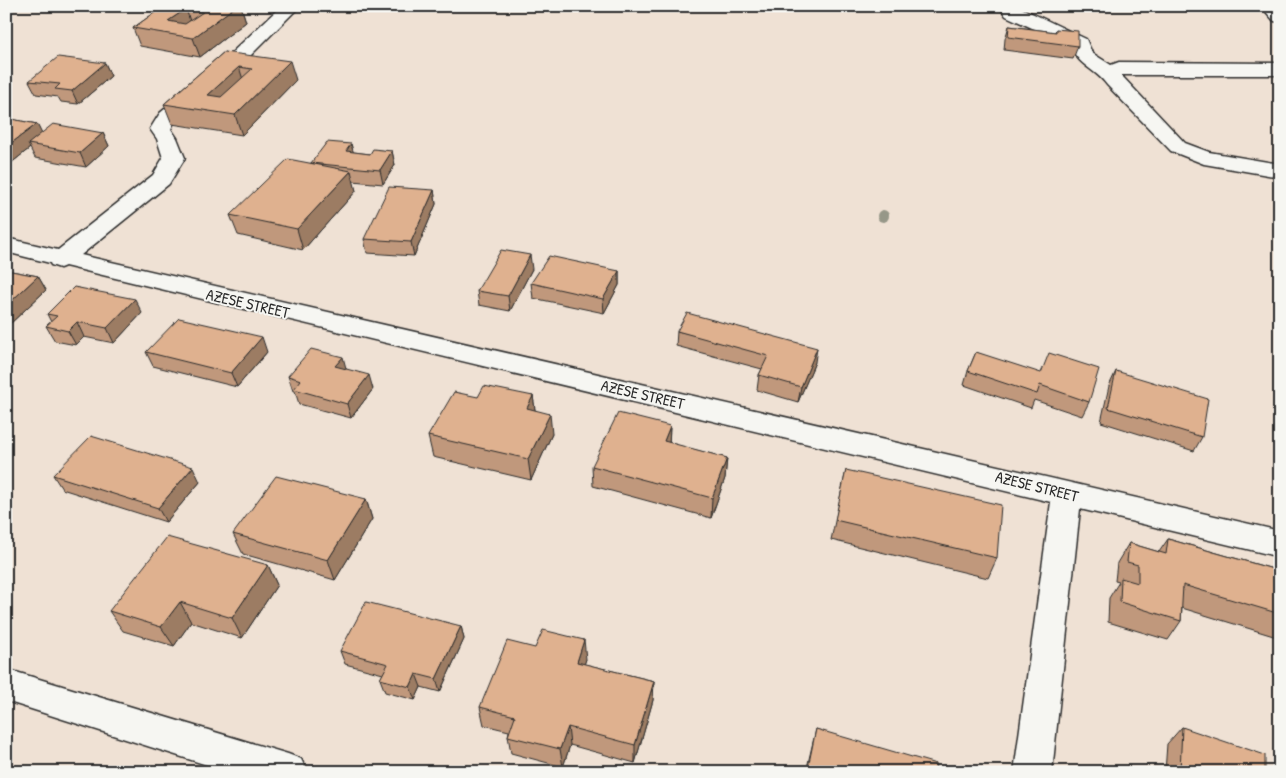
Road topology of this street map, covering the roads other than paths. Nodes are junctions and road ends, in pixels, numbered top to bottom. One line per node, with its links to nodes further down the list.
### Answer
1 (291, 6): 9 (street)
2 (1008, 6): 6 (street)
3 (1270, 6): 4 (street)
4 (1280, 17)
5 (1280, 69): 6 (street)
6 (1110, 73): 7 (street)
7 (1280, 170)
8 (6, 246): 9 (street, AZESE STREET)
9 (60, 260): 10 (street, AZESE STREET)
10 (1068, 494): 11 (street, AZESE STREET); 14 (street)
11 (1280, 544)
12 (6, 685): 13 (street)
13 (288, 772)
14 (1033, 772)

